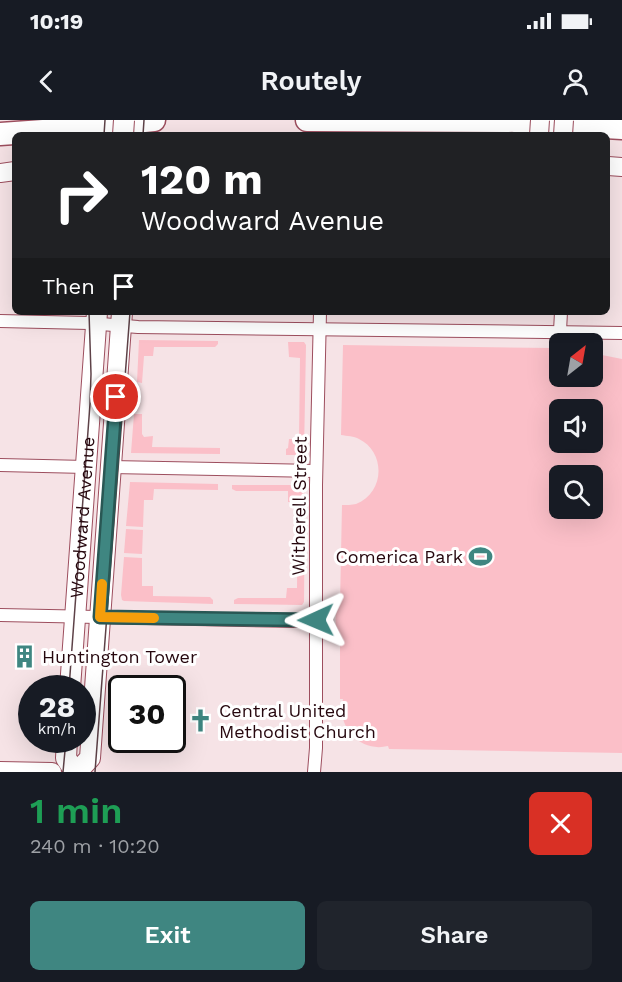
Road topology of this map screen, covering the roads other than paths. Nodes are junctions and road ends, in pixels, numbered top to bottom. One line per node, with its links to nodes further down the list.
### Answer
1 (154, 120): 6 (highway)
2 (308, 120): 4 (highway)
3 (530, 120): 4 (highway)
4 (507, 121): 5 (highway)
5 (622, 128)
6 (28, 132)
7 (320, 315): 12 (street, Witherell Street)
8 (561, 315): 13 (street)
9 (96, 318): 10 (street); 11 (street); 16 (main road, Woodward Avenue)
10 (122, 319): 12 (street); 17 (main road, Woodward Avenue)
11 (0, 321)
12 (320, 329): 13 (street); 18 (street, Witherell Street)
13 (560, 331): 14 (street)
14 (622, 333)
15 (0, 465): 16 (street)
16 (86, 466): 20 (main road, Woodward Avenue)
17 (111, 467): 18 (street); 21 (main road, Woodward Avenue)
18 (316, 471): 22 (street, Witherell Street)
19 (0, 615): 20 (street)
20 (75, 616): 21 (street); 23 (main road, Woodward Avenue)
21 (100, 617): 22 (street); 27 (main road, Woodward Avenue)
22 (316, 620): 28 (street, Witherell Street)
23 (71, 675)
24 (66, 753): 27 (main road, Woodward Avenue)
25 (0, 771): 26 (street)
26 (52, 772)
27 (76, 772)
28 (314, 772)

